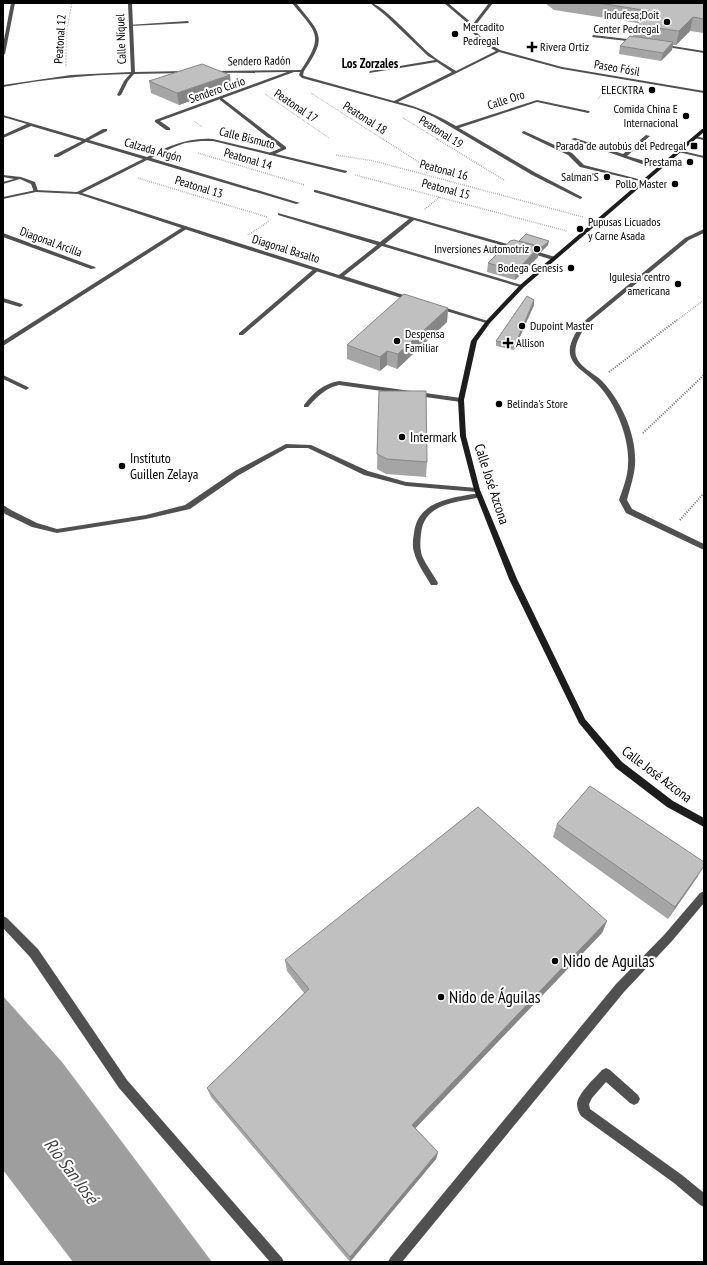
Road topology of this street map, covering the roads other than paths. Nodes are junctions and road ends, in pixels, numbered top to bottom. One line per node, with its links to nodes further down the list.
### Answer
1 (13, 3): 15 (street)
2 (130, 3): 8 (street, Calle Níquel)
3 (294, 3): 18 (street)
4 (372, 3): 16 (street)
5 (446, 3): 9 (street, Paseo Fósil)
6 (490, 3): 9 (street)
7 (188, 22): 8 (street)
8 (130, 25): 23 (street, Calle Níquel)
9 (473, 26): 13 (street, Paseo Fósil)
10 (593, 36): 11 (street)
11 (640, 42)
12 (654, 44): 14 (street)
13 (499, 51): 22 (street); 25 (street, Paseo Fósil)
14 (704, 52)
15 (4, 54)
16 (438, 61): 21 (street); 22 (street)
17 (295, 71): 18 (street, Sendero Radón); 20 (street, Sendero Radón); 27 (street, Sendero Curio)
18 (302, 71): 28 (street, Sendero Radón)
19 (191, 72): 23 (street)
20 (205, 72)
21 (370, 72)
22 (455, 72): 28 (street)
23 (132, 73): 24 (street); 26 (street, Calle Níquel)
24 (3, 86)
25 (704, 92)
26 (119, 95)
27 (221, 99): 33 (street, Sendero Curio); 44 (street)
28 (396, 101): 32 (street, Sendero Radón)
29 (588, 112): 32 (street, Calle Oro)
30 (3, 116): 31 (street, Calzada Argón)
31 (29, 124): 38 (street); 42 (street, Calzada Argón)
32 (455, 128): 59 (street, Sendero Radón)
33 (168, 129)
34 (105, 130): 42 (street)
35 (704, 130): 39 (main road, Calle José Azcona)
36 (524, 132): 53 (street)
37 (648, 136): 46 (street)
38 (3, 137)
39 (696, 137): 41 (street); 43 (main road, Calle José Azcona)
40 (573, 139): 46 (street)
41 (704, 139)
42 (84, 140): 45 (street); 48 (street, Calzada Argón)
43 (680, 151): 47 (street); 49 (main road, Calle José Azcona)
44 (271, 154): 48 (street, Calle Bismuto); 50 (street, Calle Bismuto)
45 (56, 156)
46 (624, 156): 49 (street)
47 (704, 156)
48 (147, 159): 57 (street, Calle Bismuto); 60 (street, Calzada Argón)
49 (661, 167): 53 (main road, Calle José Azcona)
50 (345, 172)
51 (3, 176): 52 (street)
52 (21, 178): 54 (street); 56 (street)
53 (644, 181): 67 (main road, Calle José Azcona)
54 (3, 183)
55 (314, 189): 62 (street)
56 (36, 191): 57 (street); 58 (street)
57 (78, 192): 63 (street, Diagonal Basalto)
58 (3, 198)
59 (580, 198)
60 (298, 203)
61 (280, 214): 66 (street)
62 (414, 218): 66 (street); 67 (street)
63 (185, 228): 69 (street, Diagonal Basalto); 78 (street)
64 (704, 231): 85 (street)
65 (3, 235): 68 (street, Diagonal Arcilla)
66 (381, 244): 70 (street); 71 (street)
67 (553, 258): 71 (main road, Calle José Azcona)
68 (93, 268)
69 (316, 269): 70 (street, Diagonal Basalto); 77 (street)
70 (340, 277): 73 (street, Diagonal Basalto)
71 (522, 286): 76 (main road, Calle José Azcona)
72 (3, 300): 75 (street)
73 (421, 302)
74 (429, 304): 76 (street)
75 (20, 305)
76 (488, 322): 81 (main road, Calle José Azcona)
77 (241, 334)
78 (3, 344)
79 (3, 377): 80 (street)
80 (26, 388)
81 (461, 400): 82 (street); 83 (main road, Calle José Azcona)
82 (306, 406)
83 (478, 493): 84 (street); 86 (street); 87 (main road, Calle José Azcona)
84 (3, 507)
85 (704, 547)
86 (434, 583)
87 (704, 823)
88 (704, 896): 93 (street)
89 (3, 921): 92 (street)
90 (634, 1099): 91 (street)
91 (704, 1201)
92 (278, 1262)
93 (394, 1262)

